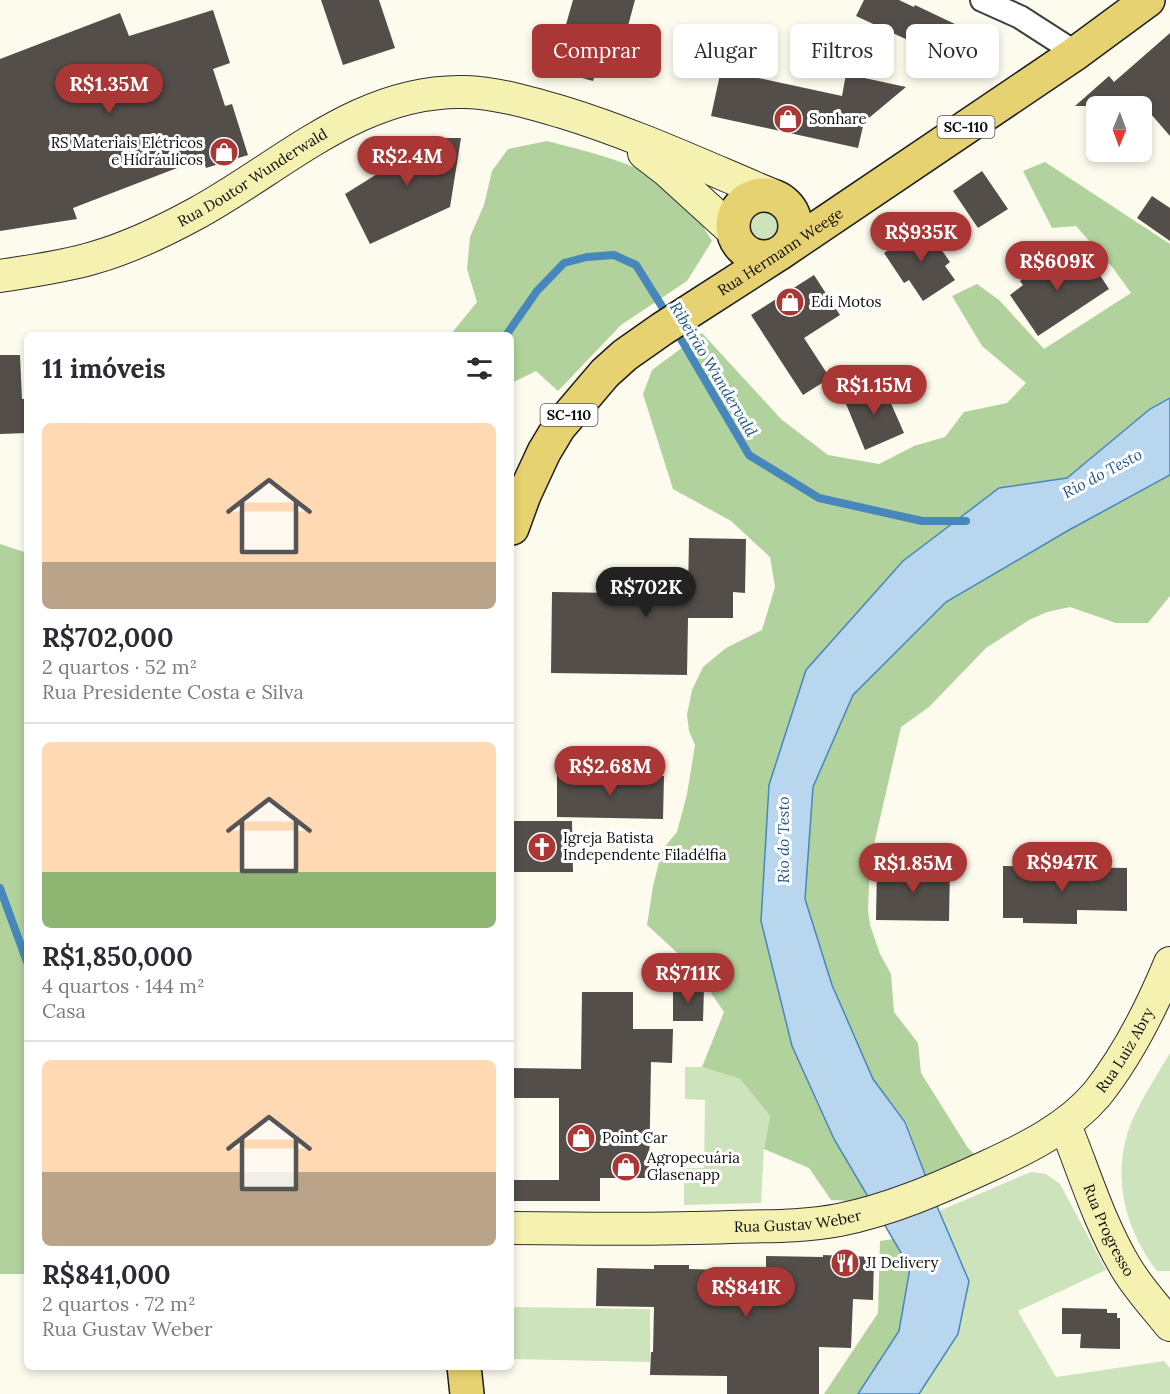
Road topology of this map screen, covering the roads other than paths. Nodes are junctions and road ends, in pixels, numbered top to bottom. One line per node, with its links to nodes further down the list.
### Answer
1 (982, 0): 3 (street)
2 (1148, 0): 3 (main road, Rua Hermann Weege / SC-110)
3 (1076, 53): 6 (main road, Rua Hermann Weege / SC-110)
4 (609, 128): 5 (street, Rua Doutor Wunderwald); 7 (street, Rua Doutor Wunderwald); 9 (street, Rua Doutor Wunderwald)
5 (777, 198): 6 (main road, Rua Hermann Weege); 7 (main road); 8 (main road)
6 (855, 201): 8 (main road, Rua Hermann Weege / SC-110)
7 (733, 231): 8 (main road); 10 (main road, Rua Hermann Weege)
8 (780, 253): 10 (main road, Rua Hermann Weege / SC-110)
9 (0, 276)
10 (683, 315): 11 (main road, SC-110)
11 (514, 522)
12 (1169, 967): 13 (street, Rua Luiz Abry)
13 (1065, 1125): 14 (street, Rua Gustav Weber); 15 (street, Rua Progresso)
14 (514, 1228)
15 (1170, 1325)
16 (464, 1370): 17 (main road)
17 (467, 1394)

